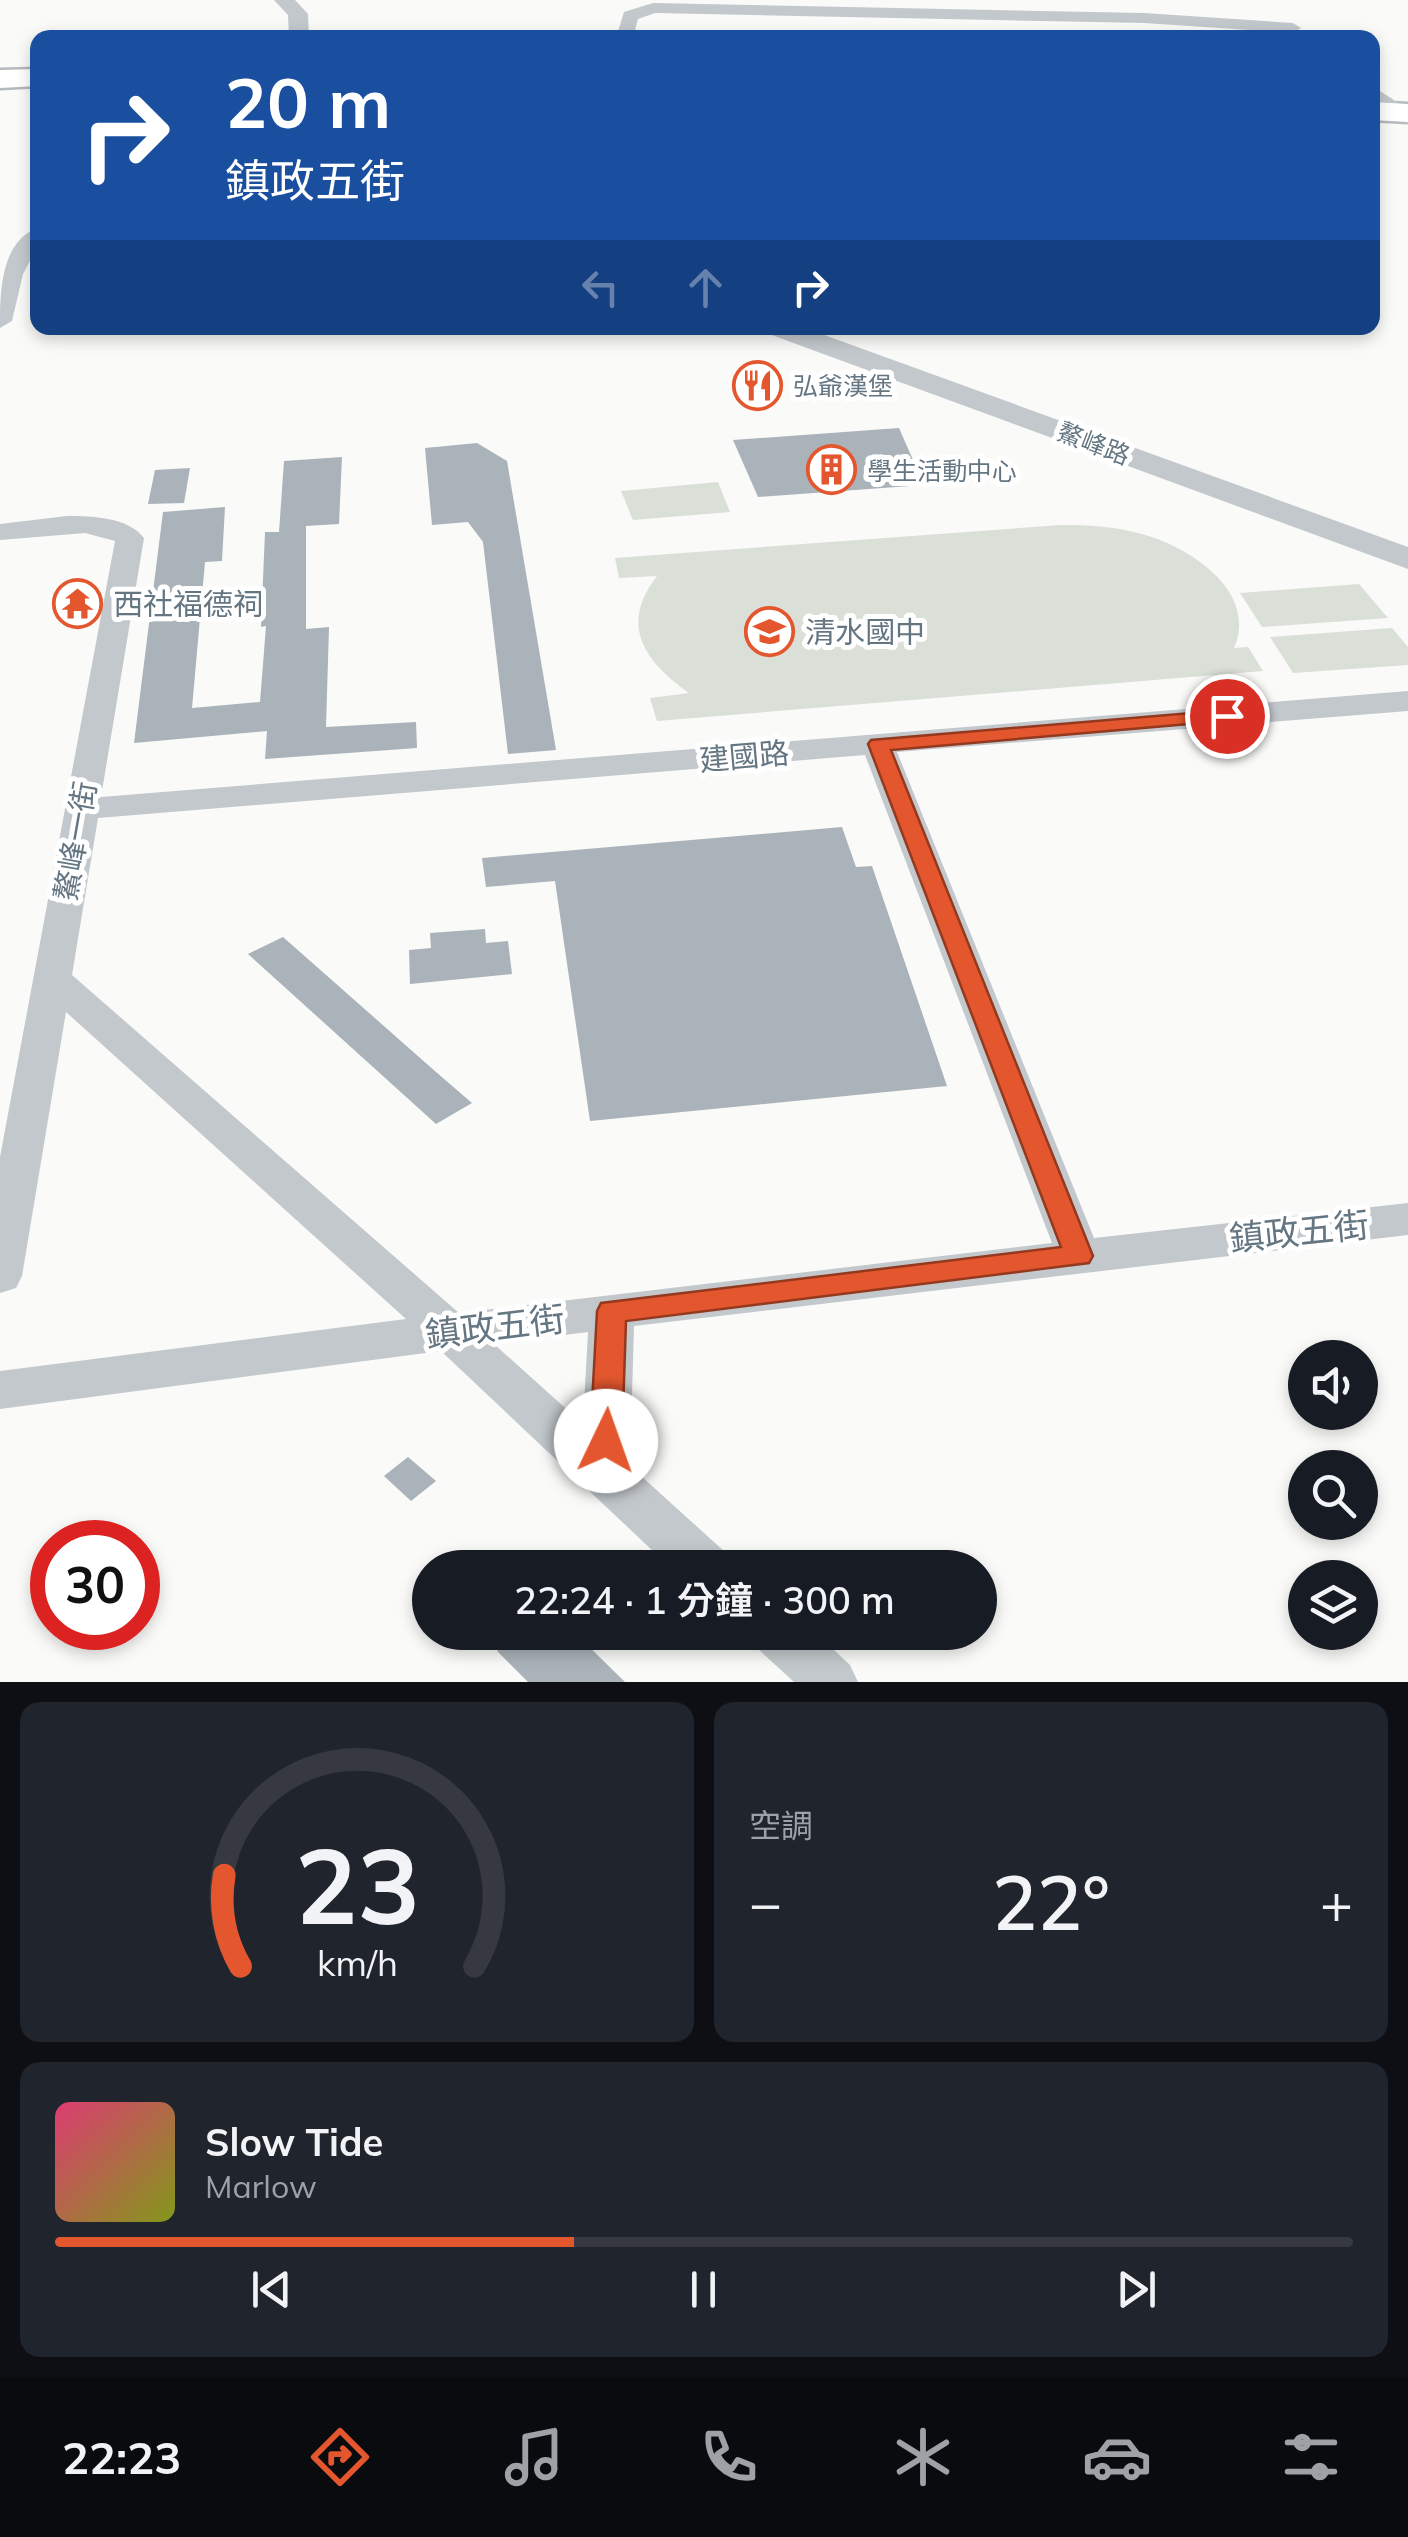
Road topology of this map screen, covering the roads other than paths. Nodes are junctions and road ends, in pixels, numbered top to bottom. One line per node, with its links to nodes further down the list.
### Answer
1 (284, 0): 4 (street)
2 (889, 6): 5 (street); 6 (street)
3 (1270, 9): 7 (street)
4 (299, 30)
5 (626, 30)
6 (1268, 30)
7 (1295, 30)
8 (30, 77): 9 (main road)
9 (0, 79)
10 (30, 89): 11 (main road)
11 (0, 91)
12 (30, 241): 13 (street)
13 (0, 321)
14 (798, 335): 16 (street, 鰲峰路)
15 (0, 532): 19 (street, 鰲峰一街)
16 (1408, 559)
17 (1408, 702): 18 (street, 建國路)
18 (878, 744): 19 (street, 建國路); 22 (street)
19 (80, 810): 20 (street, 鰲峰一街)
20 (52, 978): 23 (street, 鰲峰一街); 25 (street)
21 (1408, 1219): 22 (street, 鎮政五街)
22 (1079, 1256): 24 (street, 鎮政五街)
23 (0, 1276)
24 (612, 1311): 25 (street, 鎮政五街); 27 (street)
25 (450, 1332): 26 (street, 鎮政五街); 27 (street)
26 (0, 1390)
27 (604, 1473): 28 (street)
28 (687, 1550)
29 (796, 1650): 30 (street)
30 (831, 1682)

